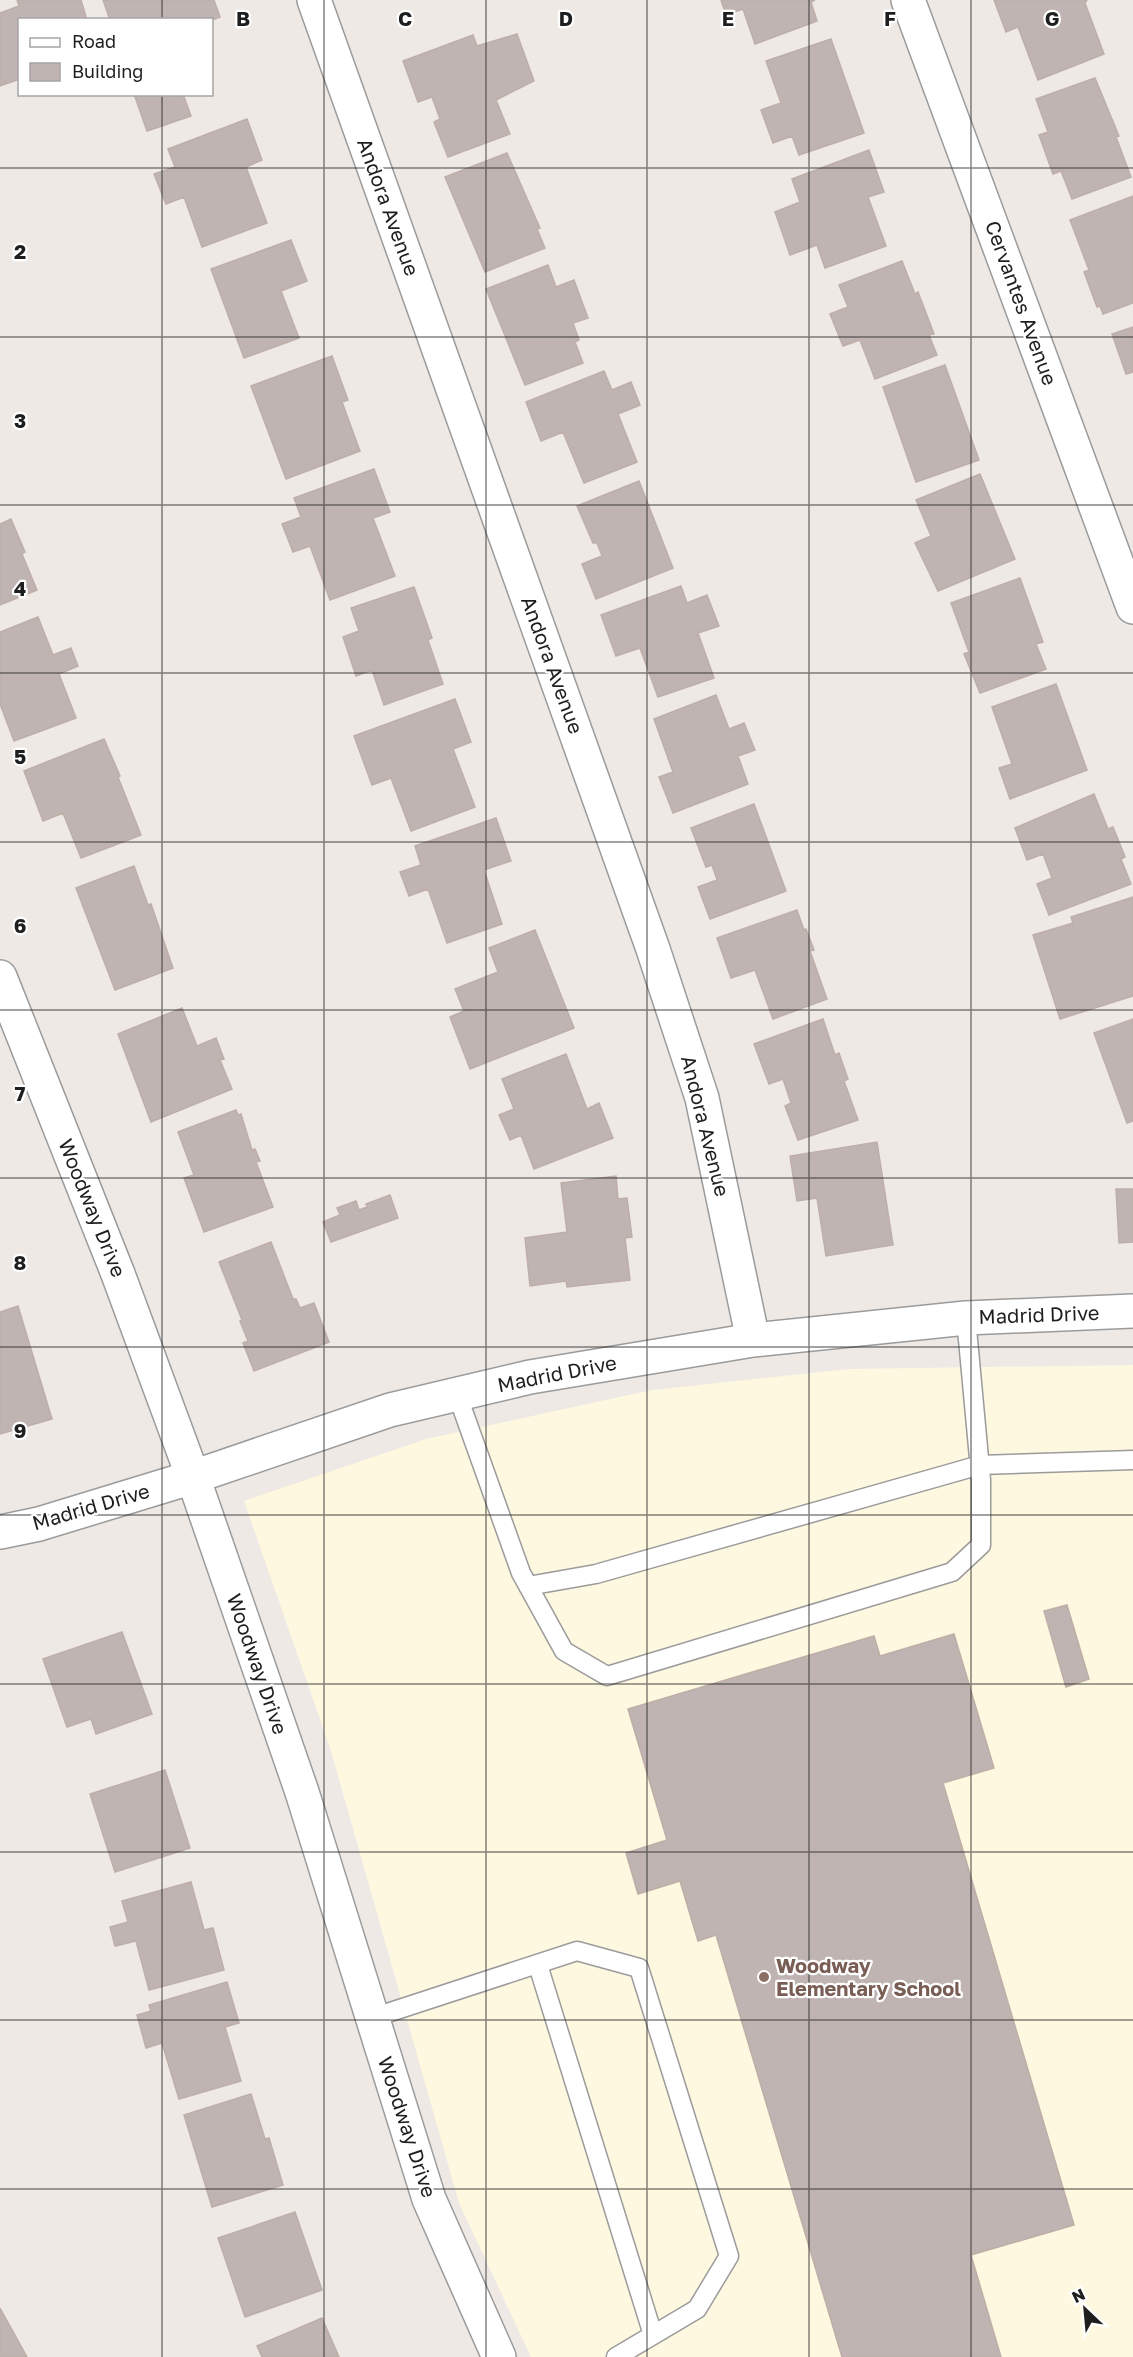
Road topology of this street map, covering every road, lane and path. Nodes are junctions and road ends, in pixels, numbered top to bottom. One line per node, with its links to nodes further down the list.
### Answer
1 (314, 0): 7 (street, Andora Avenue)
2 (908, 0): 3 (street, Cervantes Avenue)
3 (1133, 607)
4 (0, 977): 11 (street, Woodway Drive)
5 (1133, 1311): 6 (street, Madrid Drive)
6 (966, 1318): 7 (street, Madrid Drive); 10 (lane)
7 (753, 1340): 8 (street, Madrid Drive)
8 (457, 1394): 11 (street, Madrid Drive); 13 (lane)
9 (1133, 1460): 10 (lane)
10 (980, 1465): 13 (lane); 13 (lane)
11 (193, 1477): 12 (street, Madrid Drive); 15 (street, Woodway Drive)
12 (0, 1532)
13 (528, 1586)
14 (538, 1965): 15 (lane); 16 (lane); 16 (lane)
15 (372, 2018): 17 (street, Woodway Drive)
16 (653, 2335): 18 (lane)
17 (499, 2357)
18 (616, 2357)

